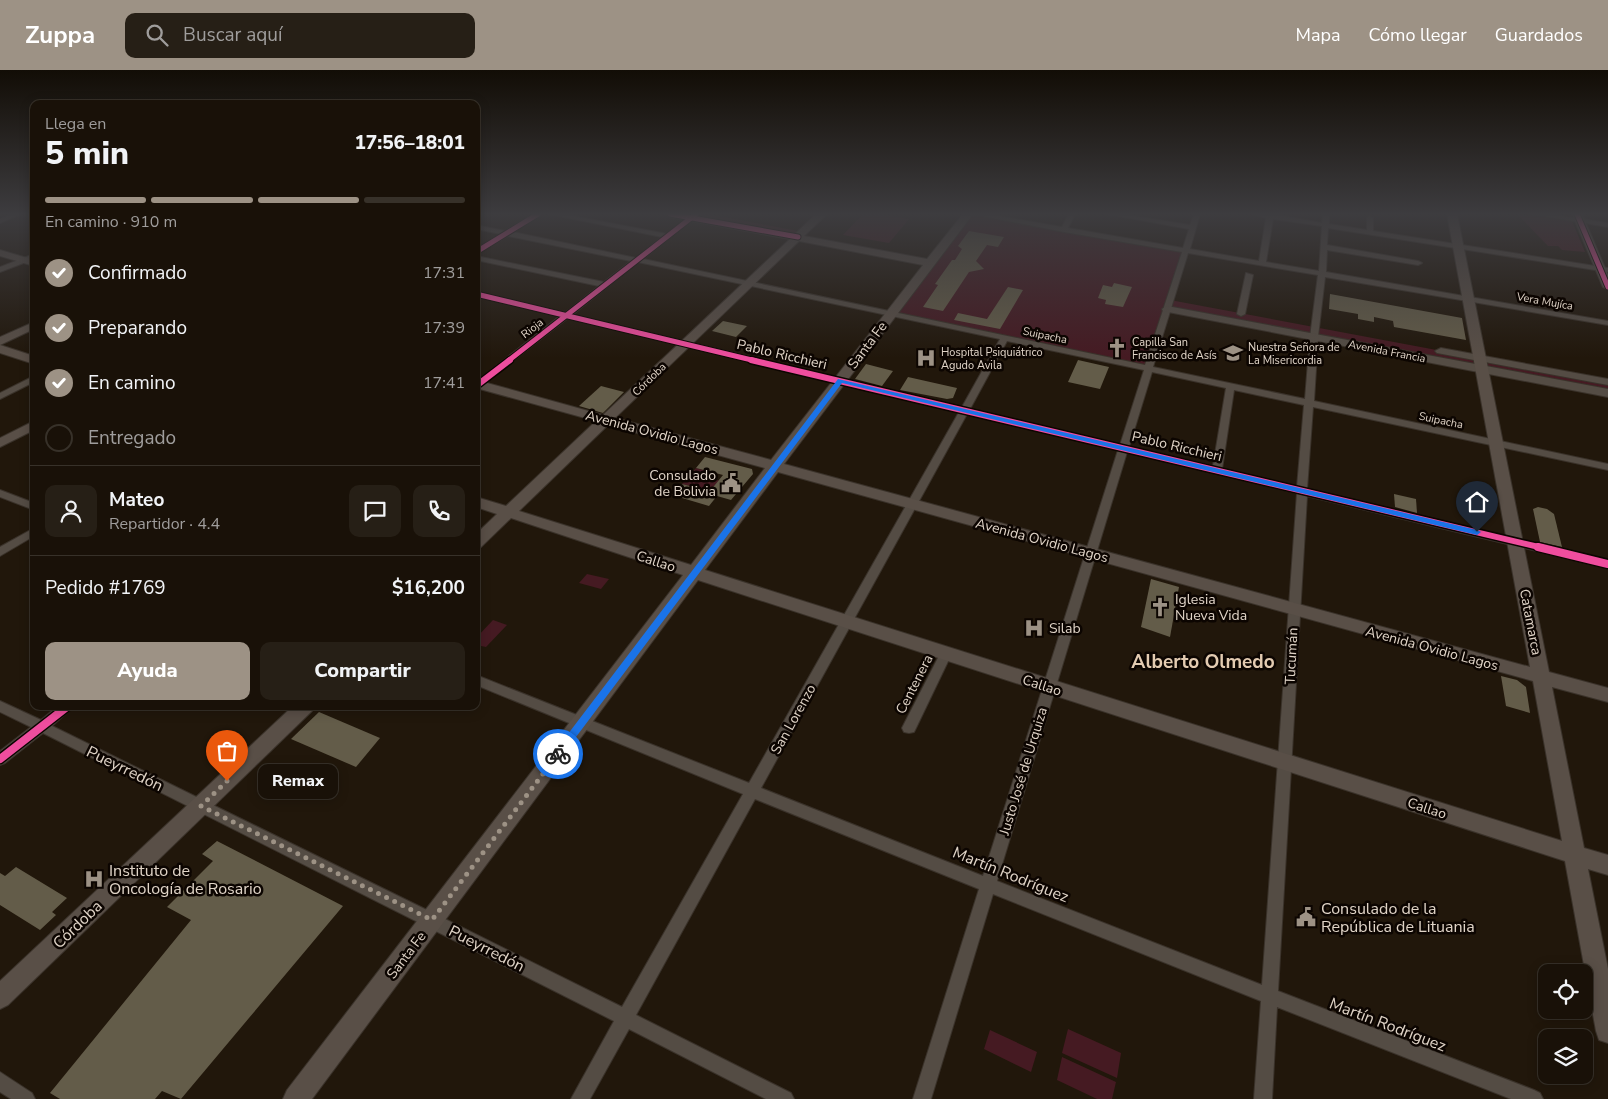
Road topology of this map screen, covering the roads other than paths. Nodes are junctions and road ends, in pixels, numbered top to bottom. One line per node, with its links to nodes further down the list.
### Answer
1 (22, 262): 16 (street)
2 (495, 262): 20 (street)
3 (634, 262): 20 (street, Rioja)
4 (647, 262): 19 (street, Suipacha)
5 (772, 262): 19 (main road, Córdoba)
6 (931, 262): 25 (main road, Santa Fe)
7 (1181, 262): 24 (street, Justo José de Urquiza)
8 (1251, 262): 14 (street, Vera Mujíca)
9 (1323, 262): 17 (street, Tucumán)
10 (1412, 262): 13 (street)
11 (1462, 262): 23 (main road, Catamarca)
12 (1560, 262): 15 (street)
13 (1418, 263)
14 (1262, 264): 17 (street, Vera Mujíca)
15 (1604, 269): 21 (main road)
16 (0, 270)
17 (1322, 274): 23 (street, Vera Mujíca); 30 (street, Tucumán)
18 (1250, 275): 26 (street)
19 (749, 283): 25 (street, Suipacha); 33 (main road, Córdoba)
20 (606, 285): 27 (street, Rioja)
21 (1608, 287)
22 (480, 295): 27 (street, Pablo Ricchieri)
23 (1470, 300): 28 (street, Vera Mujíca); 36 (main road, Catamarca)
24 (1168, 305): 26 (street, Avenida Francia); 30 (street, Avenida Francia); 37 (street, Justo José de Urquiza)
25 (890, 314): 31 (street, Suipacha); 39 (main road, Santa Fe)
26 (1241, 314): 30 (street, Avenida Francia)
27 (567, 316): 33 (street, Pablo Ricchieri); 41 (street, Rioja)
28 (1608, 323)
29 (30, 327): 32 (main road)
30 (1315, 332): 36 (street, Avenida Francia); 46 (street, Tucumán)
31 (1005, 338): 37 (street, Suipacha); 47 (street, San Lorenzo)
32 (0, 341)
33 (686, 344): 39 (street, Pablo Ricchieri); 48 (main road, Córdoba)
34 (0, 349): 35 (main road)
35 (30, 359)
36 (1482, 364): 40 (street, Avenida Francia); 44 (street, Avenida Francia); 51 (main road, Catamarca)
37 (1148, 369): 43 (street, Suipacha); 52 (street, Justo José de Urquiza)
38 (30, 381): 45 (street)
39 (841, 381): 47 (street, Pablo Ricchieri); 53 (main road, Santa Fe)
40 (1608, 382)
41 (480, 383)
42 (480, 386): 48 (main road, Avenida Ovidio Lagos)
43 (1230, 387): 46 (street, Suipacha); 55 (street)
44 (1608, 393)
45 (0, 396)
46 (1309, 404): 51 (street, Suipacha); 56 (street, Tucumán)
47 (965, 410): 52 (street, Pablo Ricchieri); 59 (street, San Lorenzo)
48 (606, 420): 53 (main road, Avenida Ovidio Lagos); 61 (main road, Córdoba)
49 (30, 427): 50 (main road)
50 (0, 443)
51 (1497, 444): 54 (street, Suipacha); 64 (main road, Catamarca)
52 (1124, 448): 55 (street, Pablo Ricchieri); 66 (street, Justo José de Urquiza)
53 (776, 467): 59 (main road, Avenida Ovidio Lagos); 68 (main road, Santa Fe)
54 (1608, 467)
55 (1217, 470): 56 (street, Pablo Ricchieri)
56 (1304, 491): 64 (street, Pablo Ricchieri); 69 (street, Tucumán)
57 (0, 493): 60 (street)
58 (480, 503): 61 (main road, Callao)
59 (912, 504): 66 (main road, Avenida Ovidio Lagos); 70 (street, San Lorenzo)
60 (30, 505)
61 (509, 512): 63 (main road, Córdoba); 68 (main road, Callao)
62 (30, 533): 65 (street)
63 (480, 539)
64 (1516, 542): 67 (street, Pablo Ricchieri); 72 (main road, Catamarca)
65 (0, 552)
66 (1090, 553): 69 (main road, Avenida Ovidio Lagos); 74 (street, Justo José de Urquiza)
67 (1608, 564)
68 (695, 573): 70 (main road, Callao); 79 (main road, Santa Fe)
69 (1293, 610): 72 (main road, Avenida Ovidio Lagos); 83 (street, Tucumán)
70 (847, 621): 71 (main road, Callao); 84 (street, San Lorenzo)
71 (946, 654): 74 (main road, Callao); 81 (street, Centenera)
72 (1541, 677): 75 (main road, Avenida Ovidio Lagos); 86 (main road, Catamarca)
73 (480, 682): 79 (street, Martín Rodríguez)
74 (1048, 687): 83 (main road, Callao); 88 (street, Justo José de Urquiza)
75 (1608, 695)
76 (0, 706): 80 (street, Pueyrredón)
77 (63, 710): 80 (street)
78 (301, 710): 85 (main road, Córdoba)
79 (583, 721): 84 (street, Martín Rodríguez); 89 (main road, Santa Fe)
80 (42, 727): 82 (street); 85 (street, Pueyrredón)
81 (909, 728)
82 (0, 759)
83 (1285, 763): 86 (main road, Callao); 91 (street, Tucumán)
84 (752, 791): 88 (street, Martín Rodríguez); 92 (street, San Lorenzo)
85 (201, 806): 89 (street, Pueyrredón); 90 (main road, Córdoba)
86 (1575, 855): 87 (main road, Callao); 93 (main road, Catamarca)
87 (1608, 865)
88 (988, 884): 91 (street, Martín Rodríguez); 99 (street, Justo José de Urquiza)
89 (432, 920): 92 (street, Pueyrredón); 96 (main road, Santa Fe)
90 (0, 997)
91 (1270, 997): 100 (street, Tucumán); 101 (street, Martín Rodríguez)
92 (625, 1019): 97 (street, San Lorenzo); 98 (street, Pueyrredón)
93 (1608, 1031)
94 (0, 1081): 95 (street)
95 (26, 1099)
96 (296, 1099)
97 (580, 1099)
98 (785, 1099)
99 (922, 1099)
100 (1263, 1099)
101 (1534, 1099)

